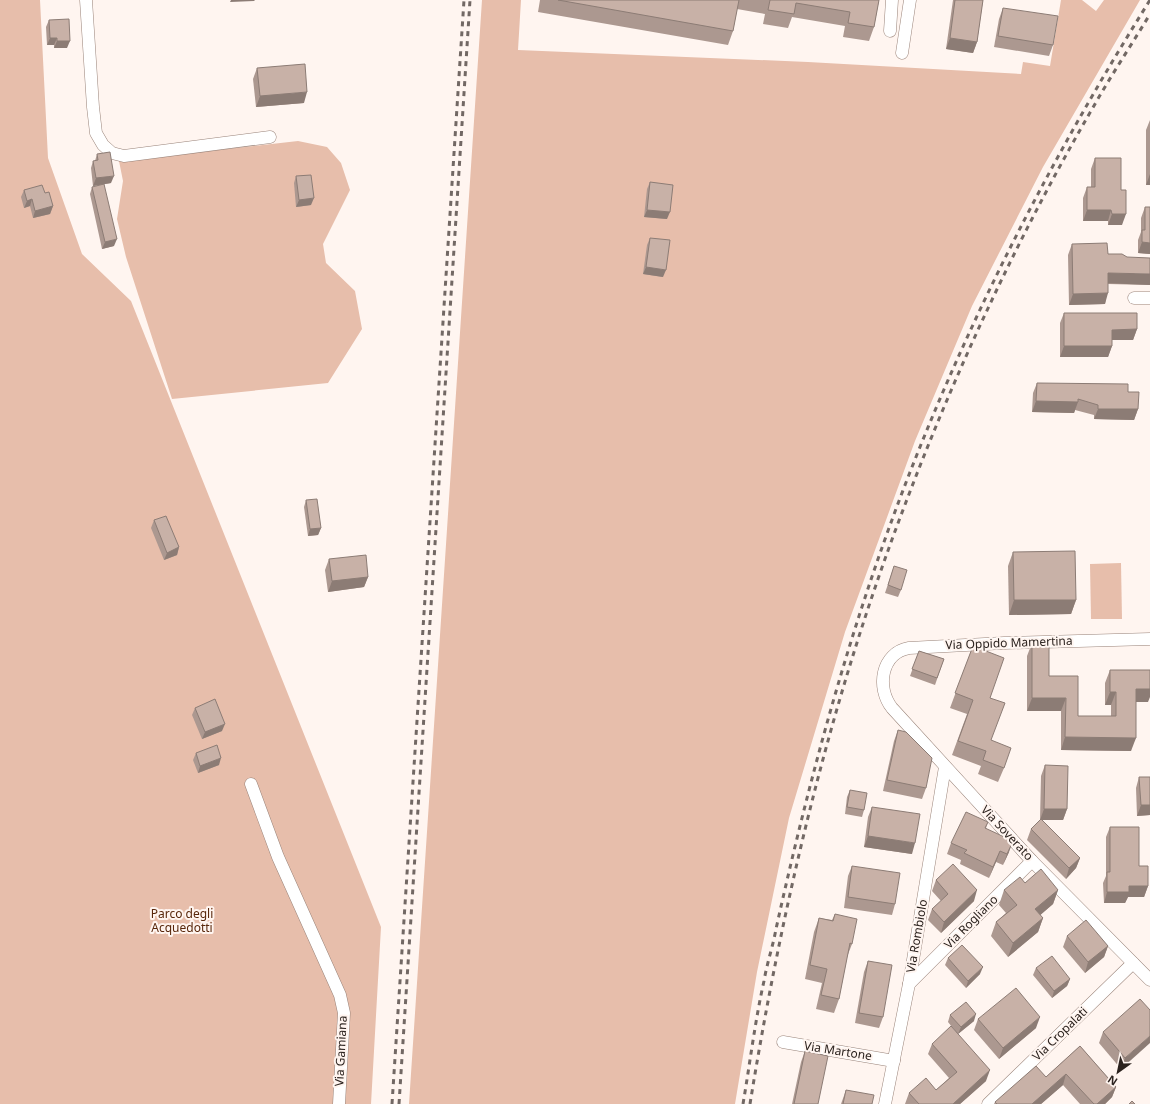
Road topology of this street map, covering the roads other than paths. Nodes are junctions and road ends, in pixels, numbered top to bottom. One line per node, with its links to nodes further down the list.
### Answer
1 (86, 0): 6 (street)
2 (892, 0): 4 (street)
3 (910, 0): 5 (street)
4 (890, 31)
5 (902, 53)
6 (270, 137)
7 (1134, 298): 8 (street)
8 (1150, 298)
9 (1150, 639): 10 (street, Via Oppido Mamertina)
10 (883, 675): 11 (street, Via Soverato)
11 (945, 767): 13 (street, Via Soverato); 16 (street, Via Rombiolo)
12 (251, 784): 19 (street, Via Gamiana)
13 (1032, 861): 14 (street, Via Soverato); 16 (street, Via Rogliano)
14 (1133, 963): 15 (street, Via Soverato); 21 (street, Via Cropalati)
15 (1150, 980)
16 (908, 984): 18 (street, Via Rombiolo)
17 (783, 1042): 18 (street, Via Martone)
18 (894, 1061): 20 (street, Via Rombiolo)
19 (339, 1104)
20 (885, 1104)
21 (988, 1104)

